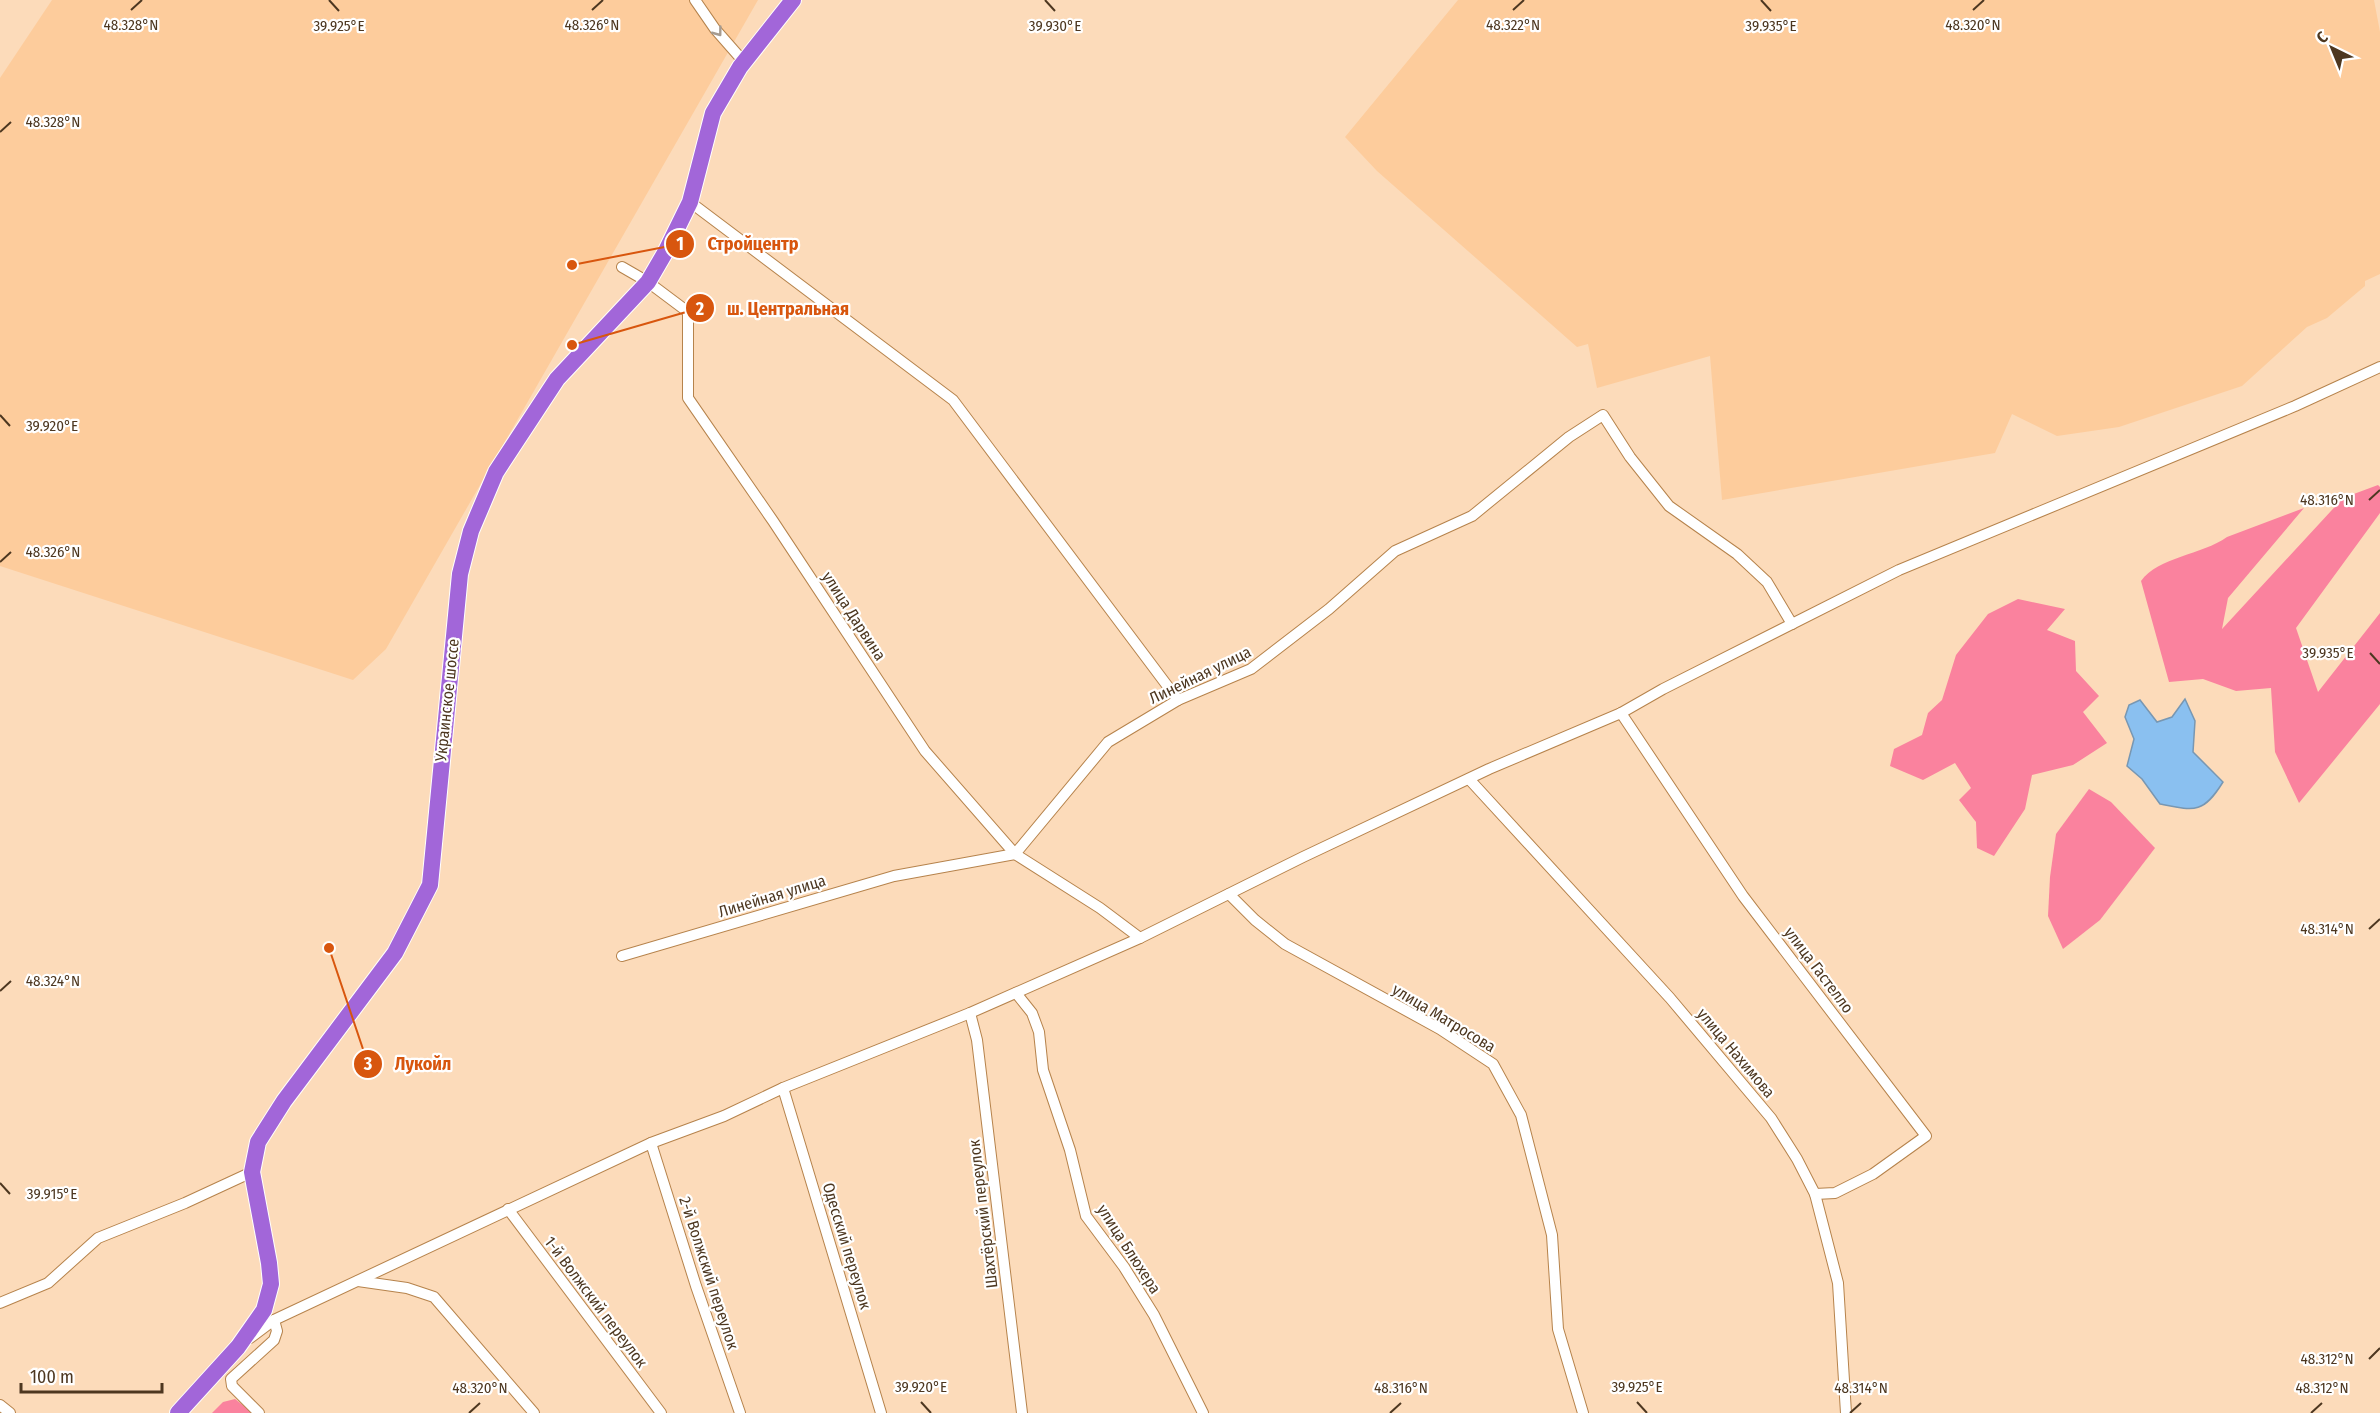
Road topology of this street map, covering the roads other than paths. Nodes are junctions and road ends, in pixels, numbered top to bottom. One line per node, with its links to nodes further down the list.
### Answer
1 (695, 0): 3 (street, one-way to 3)
2 (794, 0): 3 (highway, Украинское шоссе)
3 (744, 62): 4 (highway, Украинское шоссе)
4 (690, 202): 6 (highway, Украинское шоссе); 9 (street)
5 (622, 267): 6 (street, улица Дарвина)
6 (648, 282): 12 (street, улица Дарвина); 20 (highway, Украинское шоссе)
7 (2380, 367): 8 (street)
8 (1792, 624): 9 (street, Линейная улица); 10 (street)
9 (1178, 700): 12 (street, Линейная улица)
10 (1621, 713): 11 (street); 21 (street, улица Гастелло)
11 (1469, 779): 13 (street); 21 (street, улица Нахимова)
12 (1015, 854): 14 (street, улица Дарвина); 15 (street, Линейная улица)
13 (1229, 894): 14 (street); 35 (street, улица Матросова)
14 (1140, 938): 16 (street)
15 (622, 957)
16 (1016, 993): 17 (street); 34 (street, улица Блюхера)
17 (970, 1013): 18 (street); 33 (street, Шахтёрский переулок)
18 (783, 1088): 19 (street); 32 (street, Одесский переулок)
19 (651, 1143): 22 (street); 31 (street, 2-й Волжский переулок)
20 (252, 1172): 24 (street); 26 (highway, Украинское шоссе)
21 (1815, 1194): 36 (street, улица Нахимова)
22 (508, 1209): 23 (street); 30 (street, 1-й Волжский переулок)
23 (357, 1281): 25 (street); 29 (street)
24 (0, 1303)
25 (274, 1320): 26 (street); 28 (street)
26 (238, 1347): 27 (highway, Украинское шоссе)
27 (178, 1413)
28 (259, 1413)
29 (534, 1413)
30 (661, 1413)
31 (740, 1413)
32 (881, 1413)
33 (1022, 1413)
34 (1203, 1413)
35 (1583, 1413)
36 (1846, 1413)

